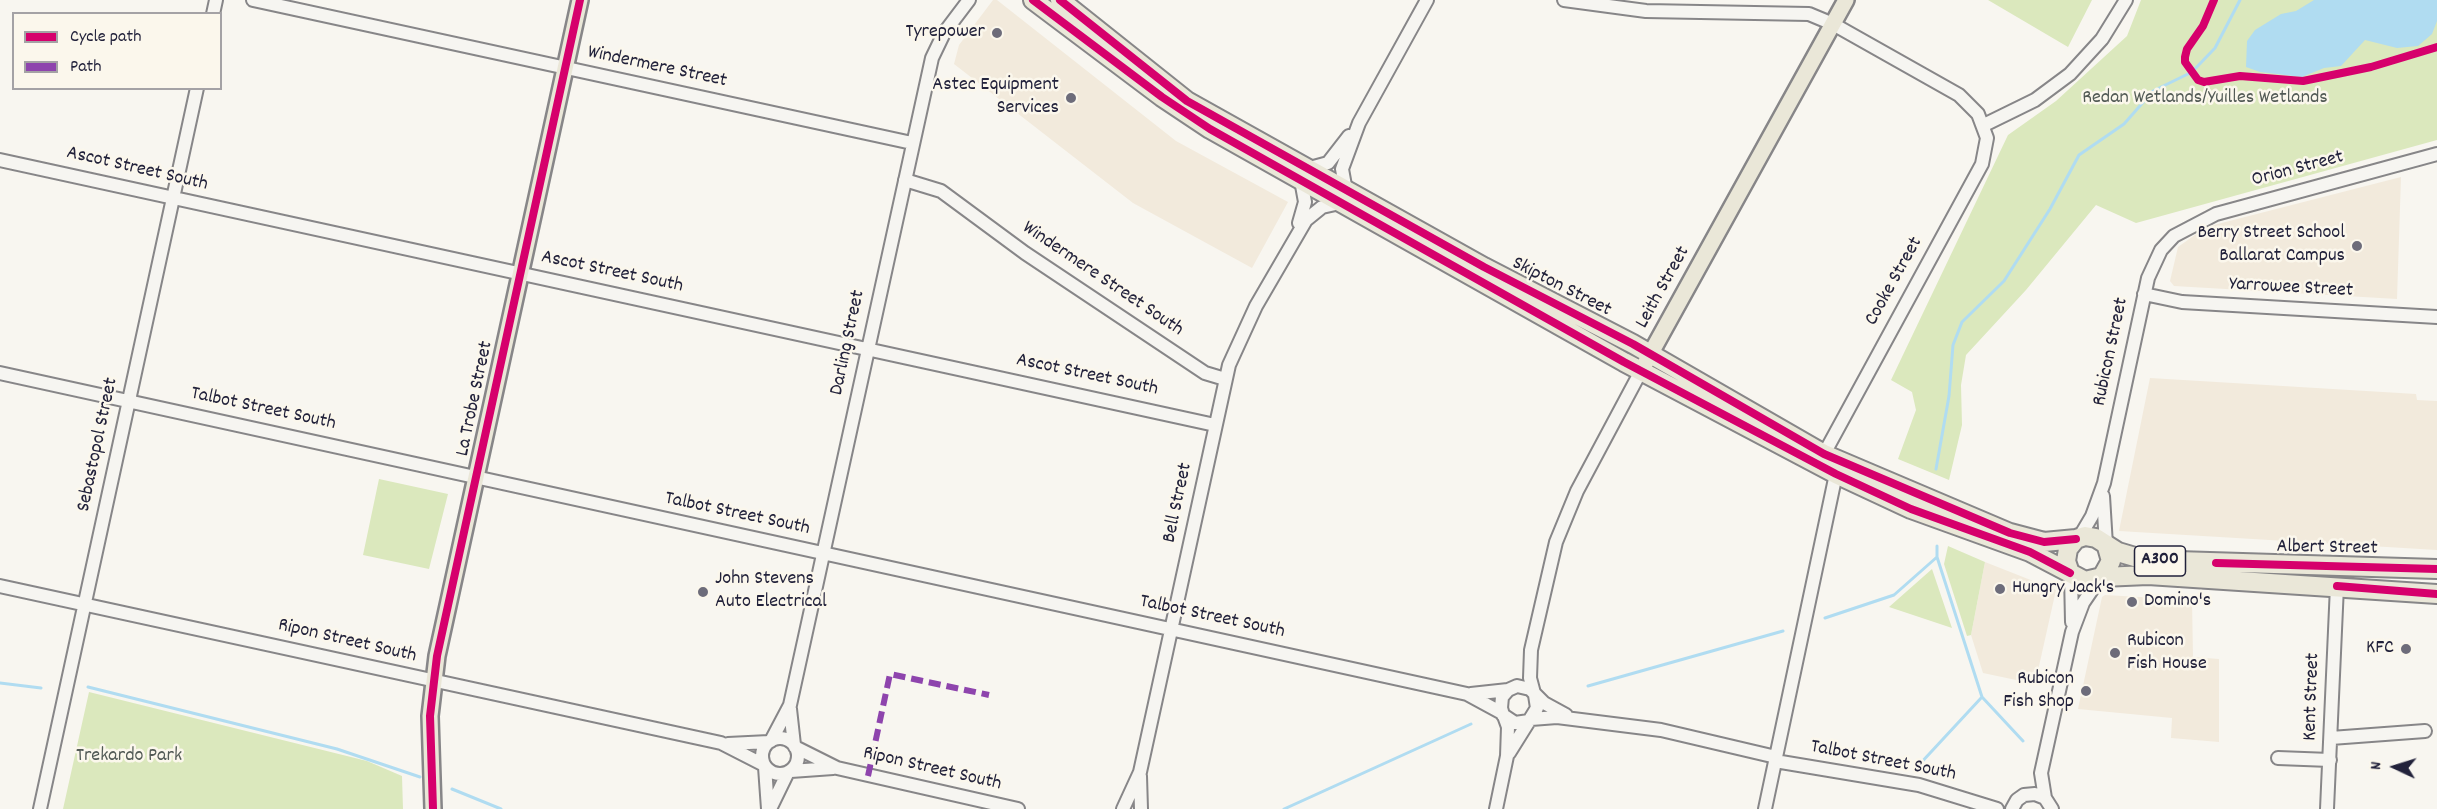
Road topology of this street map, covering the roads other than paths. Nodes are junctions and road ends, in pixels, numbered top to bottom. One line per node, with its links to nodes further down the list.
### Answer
1 (253, 0): 11 (street, Windermere Street)
2 (580, 0): 11 (main road, La Trobe Street)
3 (969, 0): 15 (street, Darling Street)
4 (1033, 0): 18 (highway, Skipton Street / A300)
5 (1060, 0): 18 (highway, Skipton Street / A300)
6 (1427, 0): 13 (street)
7 (1564, 0): 10 (street)
8 (1846, 0): 10 (main road, Leith Street)
9 (2126, 0): 14 (street)
10 (1833, 24): 14 (street); 28 (main road, Leith Street)
11 (565, 69): 15 (street, Windermere Street); 24 (main road, La Trobe Street)
12 (197, 90): 21 (street, Sebastopol Street)
13 (1359, 123): 18 (street); 20 (street)
14 (1984, 125): 34 (street, Cooke Street)
15 (912, 143): 19 (street, Darling Street)
16 (2437, 154): 22 (street, Orion Street)
17 (0, 160): 21 (street, Ascot Street South)
18 (1303, 174): 20 (highway, Skipton Street / A300); 23 (street, Bell Street)
19 (904, 184): 27 (street, Darling Street); 31 (street, Windermere Street South)
20 (1344, 197): 23 (street, Bell Street); 28 (highway, Skipton Street / A300); 29 (highway, Skipton Street / A300)
21 (172, 198): 24 (street, Ascot Street South); 32 (street, Sebastopol Street)
22 (2174, 236): 25 (street, Rubicon Street)
23 (1286, 252): 31 (street, Bell Street)
24 (521, 273): 27 (street, Ascot Street South); 36 (main road, La Trobe Street)
25 (2144, 294): 26 (street, Yarrowee Street); 37 (street, Rubicon Street)
26 (2437, 317)
27 (868, 348): 33 (street, Ascot Street South); 40 (street, Darling Street)
28 (1651, 354): 29 (main road, Leith Street); 34 (highway, Skipton Street / A300)
29 (1641, 371): 35 (highway, Skipton Street / A300); 50 (street, Leith Street)
30 (0, 373): 32 (street, Talbot Street South)
31 (1225, 379): 33 (street, Bell Street)
32 (129, 401): 36 (street, Talbot Street South); 47 (street, Sebastopol Street)
33 (1215, 424): 48 (street, Bell Street)
34 (1824, 454): 38 (highway, Skipton Street / A300)
35 (1836, 474): 42 (highway, Skipton Street / A300); 66 (street)
36 (476, 477): 40 (street, Talbot Street South); 51 (main road, La Trobe Street)
37 (2104, 483): 38 (street, Rubicon Street); 39 (street, Rubicon Street)
38 (2078, 539): 39 (highway, A300); 42 (highway)
39 (2106, 546): 41 (highway, Albert Street / A300); 43 (highway, A300)
40 (824, 554): 48 (street, Talbot Street South); 55 (street, Darling Street)
41 (2437, 569)
42 (2071, 574): 43 (highway, A300); 49 (street)
43 (2101, 577): 45 (highway, Albert Street / A300); 49 (street)
44 (0, 586): 47 (street, Ripon Street South)
45 (2337, 586): 46 (highway, Albert Street / A300); 60 (street, Kent Street)
46 (2437, 594)
47 (84, 605): 51 (street, Ripon Street South); 77 (street, Sebastopol Street)
48 (1172, 629): 53 (street, Talbot Street South); 71 (street, Bell Street)
49 (2072, 632): 72 (street)
50 (1532, 650): 52 (street, Leith Street); 54 (street, Leith Street)
51 (433, 681): 62 (street, Ripon Street South); 78 (main road, La Trobe Street)
52 (1509, 689): 53 (street, Talbot Street South); 54 (street); 56 (street)
53 (1467, 694): 56 (street, Talbot Street South)
54 (1534, 694): 57 (street); 58 (street, Talbot Street South)
55 (790, 705): 61 (street, Darling Street); 63 (street, Darling Street)
56 (1503, 714): 57 (street); 64 (street)
57 (1530, 720): 58 (street, Talbot Street South); 64 (street)
58 (1575, 720): 66 (street, Talbot Street South)
59 (2425, 731): 60 (street)
60 (2331, 738): 67 (street, Kent Street)
61 (770, 741): 62 (street, Ripon Street South); 63 (street); 68 (street)
62 (721, 743): 68 (street, Ripon Street South)
63 (794, 746): 69 (street, Ripon Street South); 70 (street)
64 (1507, 756): 84 (street)
65 (2277, 758): 67 (street)
66 (1775, 759): 75 (street, Talbot Street South); 85 (street)
67 (2330, 760): 87 (street, Kent Street)
68 (765, 766): 70 (street); 79 (street)
69 (837, 768): 70 (street, Ripon Street South); 73 (street, Ripon Street South)
70 (789, 772): 79 (street)
71 (1140, 772): 82 (street, Bell Street); 83 (street, Bell Street)
72 (2041, 773): 74 (street); 76 (street)
73 (953, 796): 80 (street); 81 (street, Ripon Street South)
74 (2018, 801): 75 (street); 76 (street)
75 (1983, 803): 86 (street)
76 (2051, 806)
77 (40, 809)
78 (433, 809)
79 (769, 809)
80 (950, 809)
81 (1018, 809)
82 (1123, 809)
83 (1141, 809)
84 (1496, 809)
85 (1765, 809)
86 (1997, 809)
87 (2327, 809)

